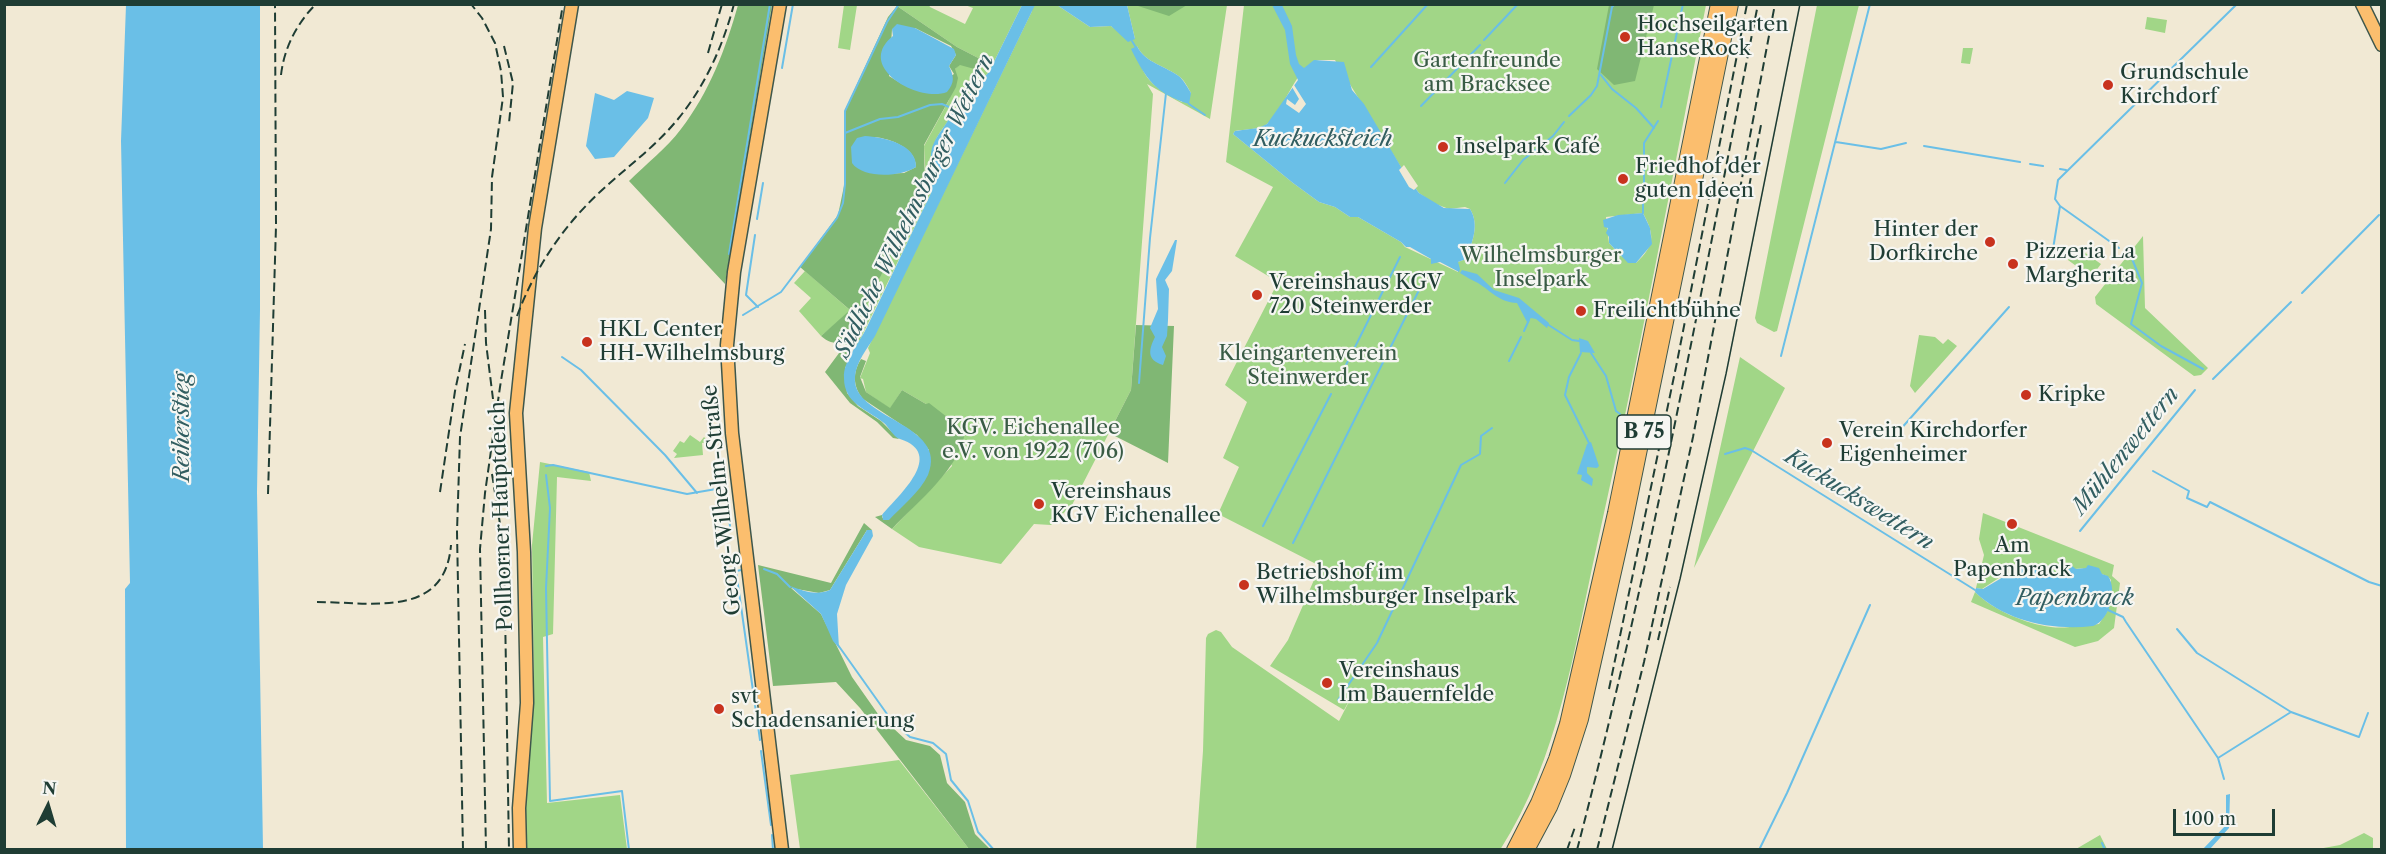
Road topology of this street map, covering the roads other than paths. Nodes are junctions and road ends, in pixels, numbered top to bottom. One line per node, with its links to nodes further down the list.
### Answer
1 (572, 4): 7 (main road, Pollhorner Hauptdeich)
2 (780, 4): 8 (main road, Georg-Wilhelm-Straße)
3 (1718, 4): 9 (highway, B 75)
4 (1731, 4): 10 (highway, B 75)
5 (2362, 4): 6 (main road)
6 (2382, 45)
7 (520, 849)
8 (782, 849)
9 (1514, 849)
10 (1527, 849)

